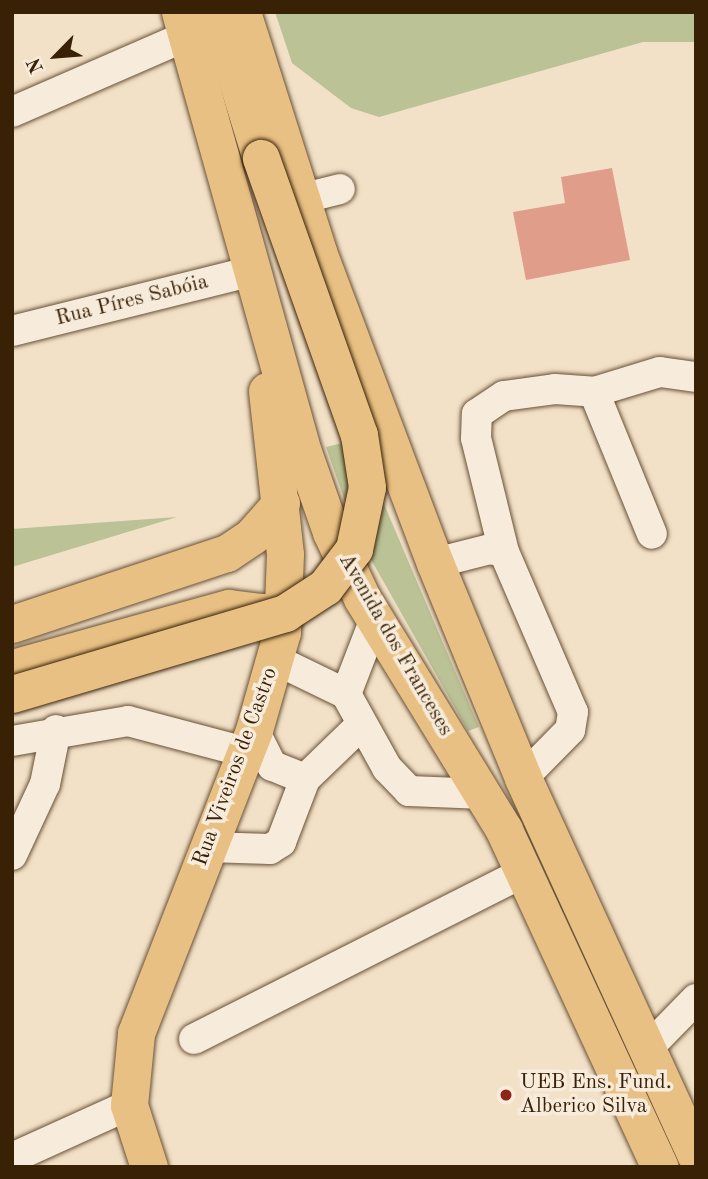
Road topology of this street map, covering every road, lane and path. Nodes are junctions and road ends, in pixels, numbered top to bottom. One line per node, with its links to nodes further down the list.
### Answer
1 (216, 12): 19 (main road, bridge)
2 (243, 12): 6 (main road)
3 (184, 24): 4 (street); 7 (main road, Avenida dos Franceses)
4 (12, 112)
5 (340, 189): 6 (street)
6 (300, 199): 14 (main road)
7 (252, 271): 8 (street, Rua Píres Sabóia); 11 (main road, Rua Viveiros de Castro); 15 (main road, Avenida dos Franceses)
8 (12, 331)
9 (696, 377): 10 (street)
10 (593, 391): 12 (street); 13 (street)
11 (281, 503): 16 (main road); 17 (main road, Rua Viveiros de Castro)
12 (652, 534)
13 (504, 552): 14 (street); 25 (street)
14 (435, 563): 25 (main road)
15 (375, 619): 20 (street); 27 (main road, Avenida dos Franceses)
16 (12, 624)
17 (279, 646): 18 (main road); 20 (street); 24 (main road, Rua Viveiros de Castro)
18 (12, 668)
19 (12, 694)
20 (346, 694): 21 (street)
21 (362, 724): 26 (street); 27 (street)
22 (56, 730): 23 (street); 24 (street); 29 (street)
23 (12, 741)
24 (249, 741): 26 (street); 28 (main road, Rua Viveiros de Castro)
25 (523, 778): 33 (main road)
26 (304, 779): 28 (street)
27 (484, 794): 30 (main road, Avenida dos Franceses)
28 (206, 847): 34 (main road, Rua Viveiros de Castro)
29 (12, 855)
30 (525, 872): 32 (street); 38 (main road, Avenida dos Franceses)
31 (696, 999): 33 (street)
32 (194, 1039)
33 (647, 1049): 35 (main road)
34 (129, 1105): 36 (street); 37 (main road, Rua Viveiros de Castro)
35 (696, 1155)
36 (12, 1158)
37 (149, 1167)
38 (660, 1167)

